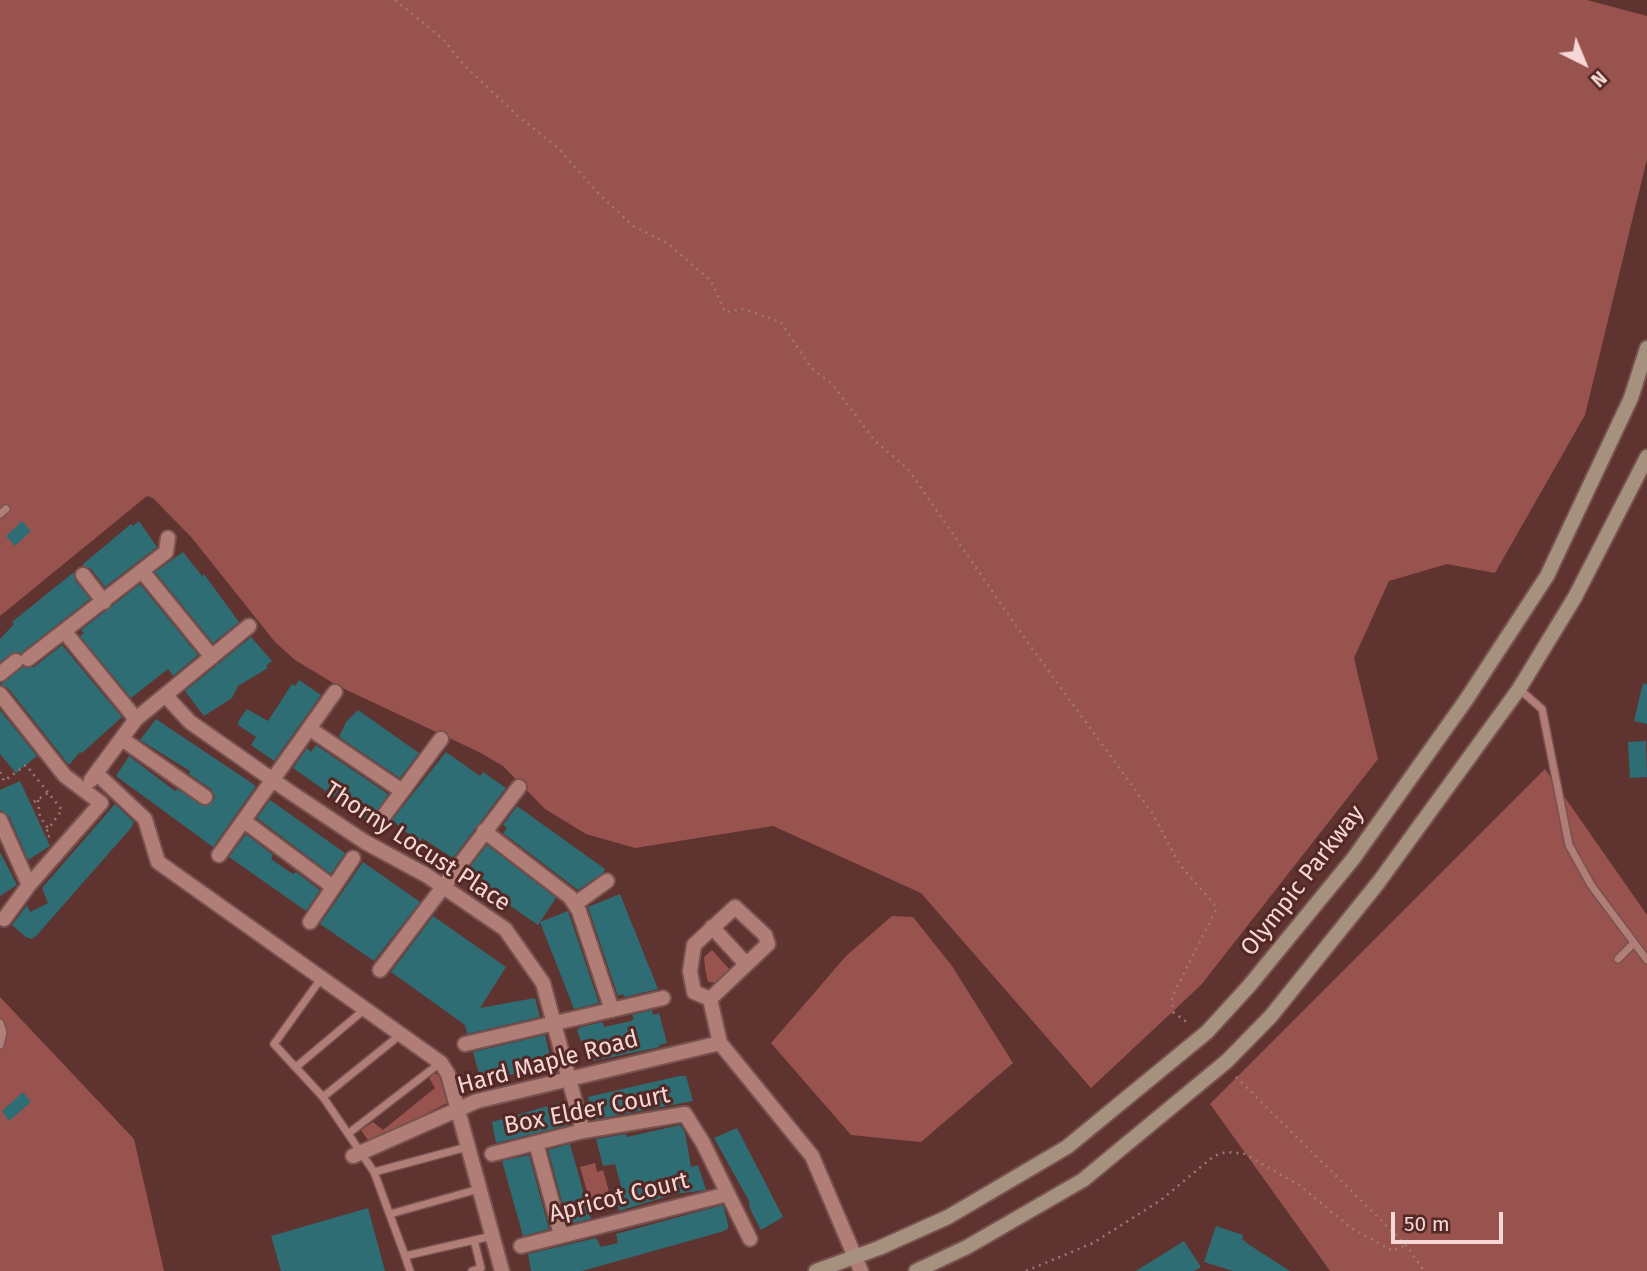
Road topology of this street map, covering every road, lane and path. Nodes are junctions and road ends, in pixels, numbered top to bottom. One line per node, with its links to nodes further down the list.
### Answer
1 (395, 0): 56 (path)
2 (1647, 348): 84 (main road, Olympic Parkway)
3 (1647, 457): 12 (main road)
4 (168, 538): 5 (street)
5 (142, 571): 7 (street); 10 (street)
6 (83, 575): 7 (street)
7 (104, 602): 9 (street)
8 (249, 625): 10 (street)
9 (64, 631): 11 (street); 16 (street)
10 (212, 657): 15 (street)
11 (0, 674)
12 (1519, 689): 44 (lane); 89 (main road)
13 (335, 692): 17 (street)
14 (0, 694): 24 (street)
15 (165, 695): 16 (street); 22 (street, Thorny Locust Place)
16 (136, 719): 18 (street)
17 (310, 729): 22 (street); 25 (street)
18 (122, 738): 21 (street); 27 (street)
19 (440, 739): 25 (street)
20 (0, 772): 26 (path)
21 (96, 773): 24 (street); 49 (street)
22 (277, 775): 30 (street); 38 (street, Thorny Locust Place)
23 (519, 787): 32 (street)
24 (84, 789): 37 (street)
25 (402, 791): 28 (street)
26 (48, 792): 31 (path); 31 (path)
27 (205, 797)
28 (383, 817)
29 (0, 820): 37 (street)
30 (244, 821): 34 (street); 39 (street)
31 (48, 828): 33 (path)
32 (484, 831): 38 (street); 40 (street)
33 (53, 843)
34 (219, 855)
35 (353, 858): 39 (street)
36 (607, 881): 40 (street)
37 (29, 884): 41 (street)
38 (443, 886): 48 (street); 55 (street, Thorny Locust Place)
39 (333, 887): 42 (street)
40 (575, 904): 53 (street)
41 (4, 919)
42 (310, 922)
43 (712, 928): 47 (street); 47 (street); 51 (street)
44 (1633, 944): 45 (lane); 46 (lane)
45 (1618, 959)
46 (1647, 960)
47 (746, 964): 51 (street)
48 (380, 970)
49 (320, 980): 52 (street); 62 (lane)
50 (663, 998): 53 (street)
51 (710, 999): 58 (street)
52 (365, 1009): 57 (street); 62 (lane)
53 (612, 1010): 55 (street)
54 (0, 1023): 60 (lane)
55 (556, 1023): 59 (street); 64 (street, Thorny Locust Place)
56 (1188, 1023)
57 (400, 1035): 61 (street); 65 (lane)
58 (720, 1043): 64 (street, Hard Maple Road); 84 (street)
59 (464, 1044)
60 (0, 1045)
61 (441, 1063): 66 (street); 68 (lane)
62 (296, 1067): 65 (lane)
63 (1236, 1077): 81 (path)
64 (569, 1079): 66 (street, Hard Maple Road); 67 (street, Thorny Locust Place)
65 (323, 1097): 68 (lane)
66 (457, 1110): 70 (street); 71 (street, Hard Maple Road)
67 (583, 1131): 69 (street, Box Elder Court); 75 (street, Box Elder Court)
68 (349, 1133): 71 (lane)
69 (536, 1143): 72 (street, Box Elder Court); 77 (street)
70 (467, 1147): 73 (lane); 74 (street)
71 (358, 1154): 73 (lane)
72 (492, 1154)
73 (374, 1172): 76 (lane)
74 (479, 1189): 76 (lane); 78 (street)
75 (728, 1194): 77 (street, Apricot Court); 79 (street)
76 (390, 1214): 83 (lane)
77 (561, 1235): 82 (street, Apricot Court)
78 (492, 1236): 80 (lane); 87 (street)
79 (750, 1239)
80 (474, 1240): 83 (lane); 86 (lane)
81 (1406, 1244): 90 (path); 91 (path)
82 (521, 1247)
83 (405, 1256): 85 (lane)
84 (859, 1264): 88 (main road, Olympic Parkway)
85 (410, 1271)
86 (472, 1271)
87 (502, 1271)
88 (816, 1271)
89 (916, 1271)
90 (1026, 1271)
91 (1424, 1271)

